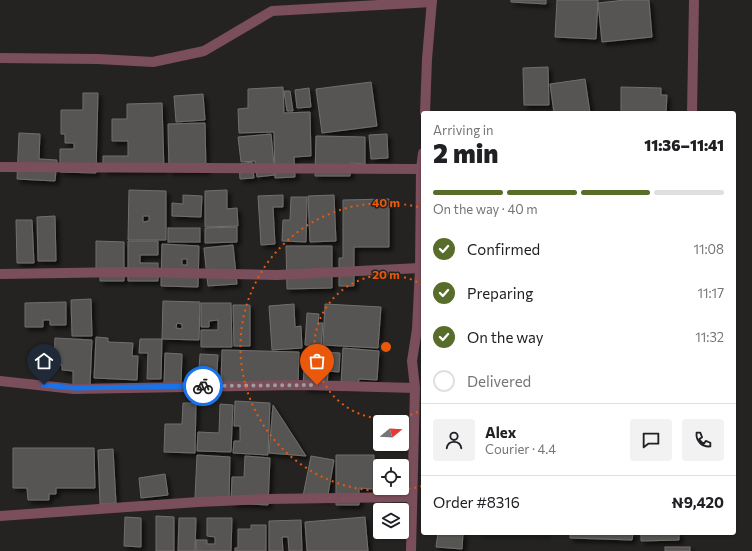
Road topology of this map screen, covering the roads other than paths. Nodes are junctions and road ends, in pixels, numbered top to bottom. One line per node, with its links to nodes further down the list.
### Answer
1 (694, 0): 5 (street)
2 (432, 1): 3 (street); 4 (street)
3 (0, 58)
4 (425, 111)
5 (692, 111)
6 (0, 167): 7 (street)
7 (421, 169): 8 (street)
8 (420, 268): 9 (street); 11 (street)
9 (0, 274)
10 (0, 380): 11 (street)
11 (415, 388): 12 (street)
12 (412, 497): 13 (street); 14 (street)
13 (0, 516)
14 (411, 551)

